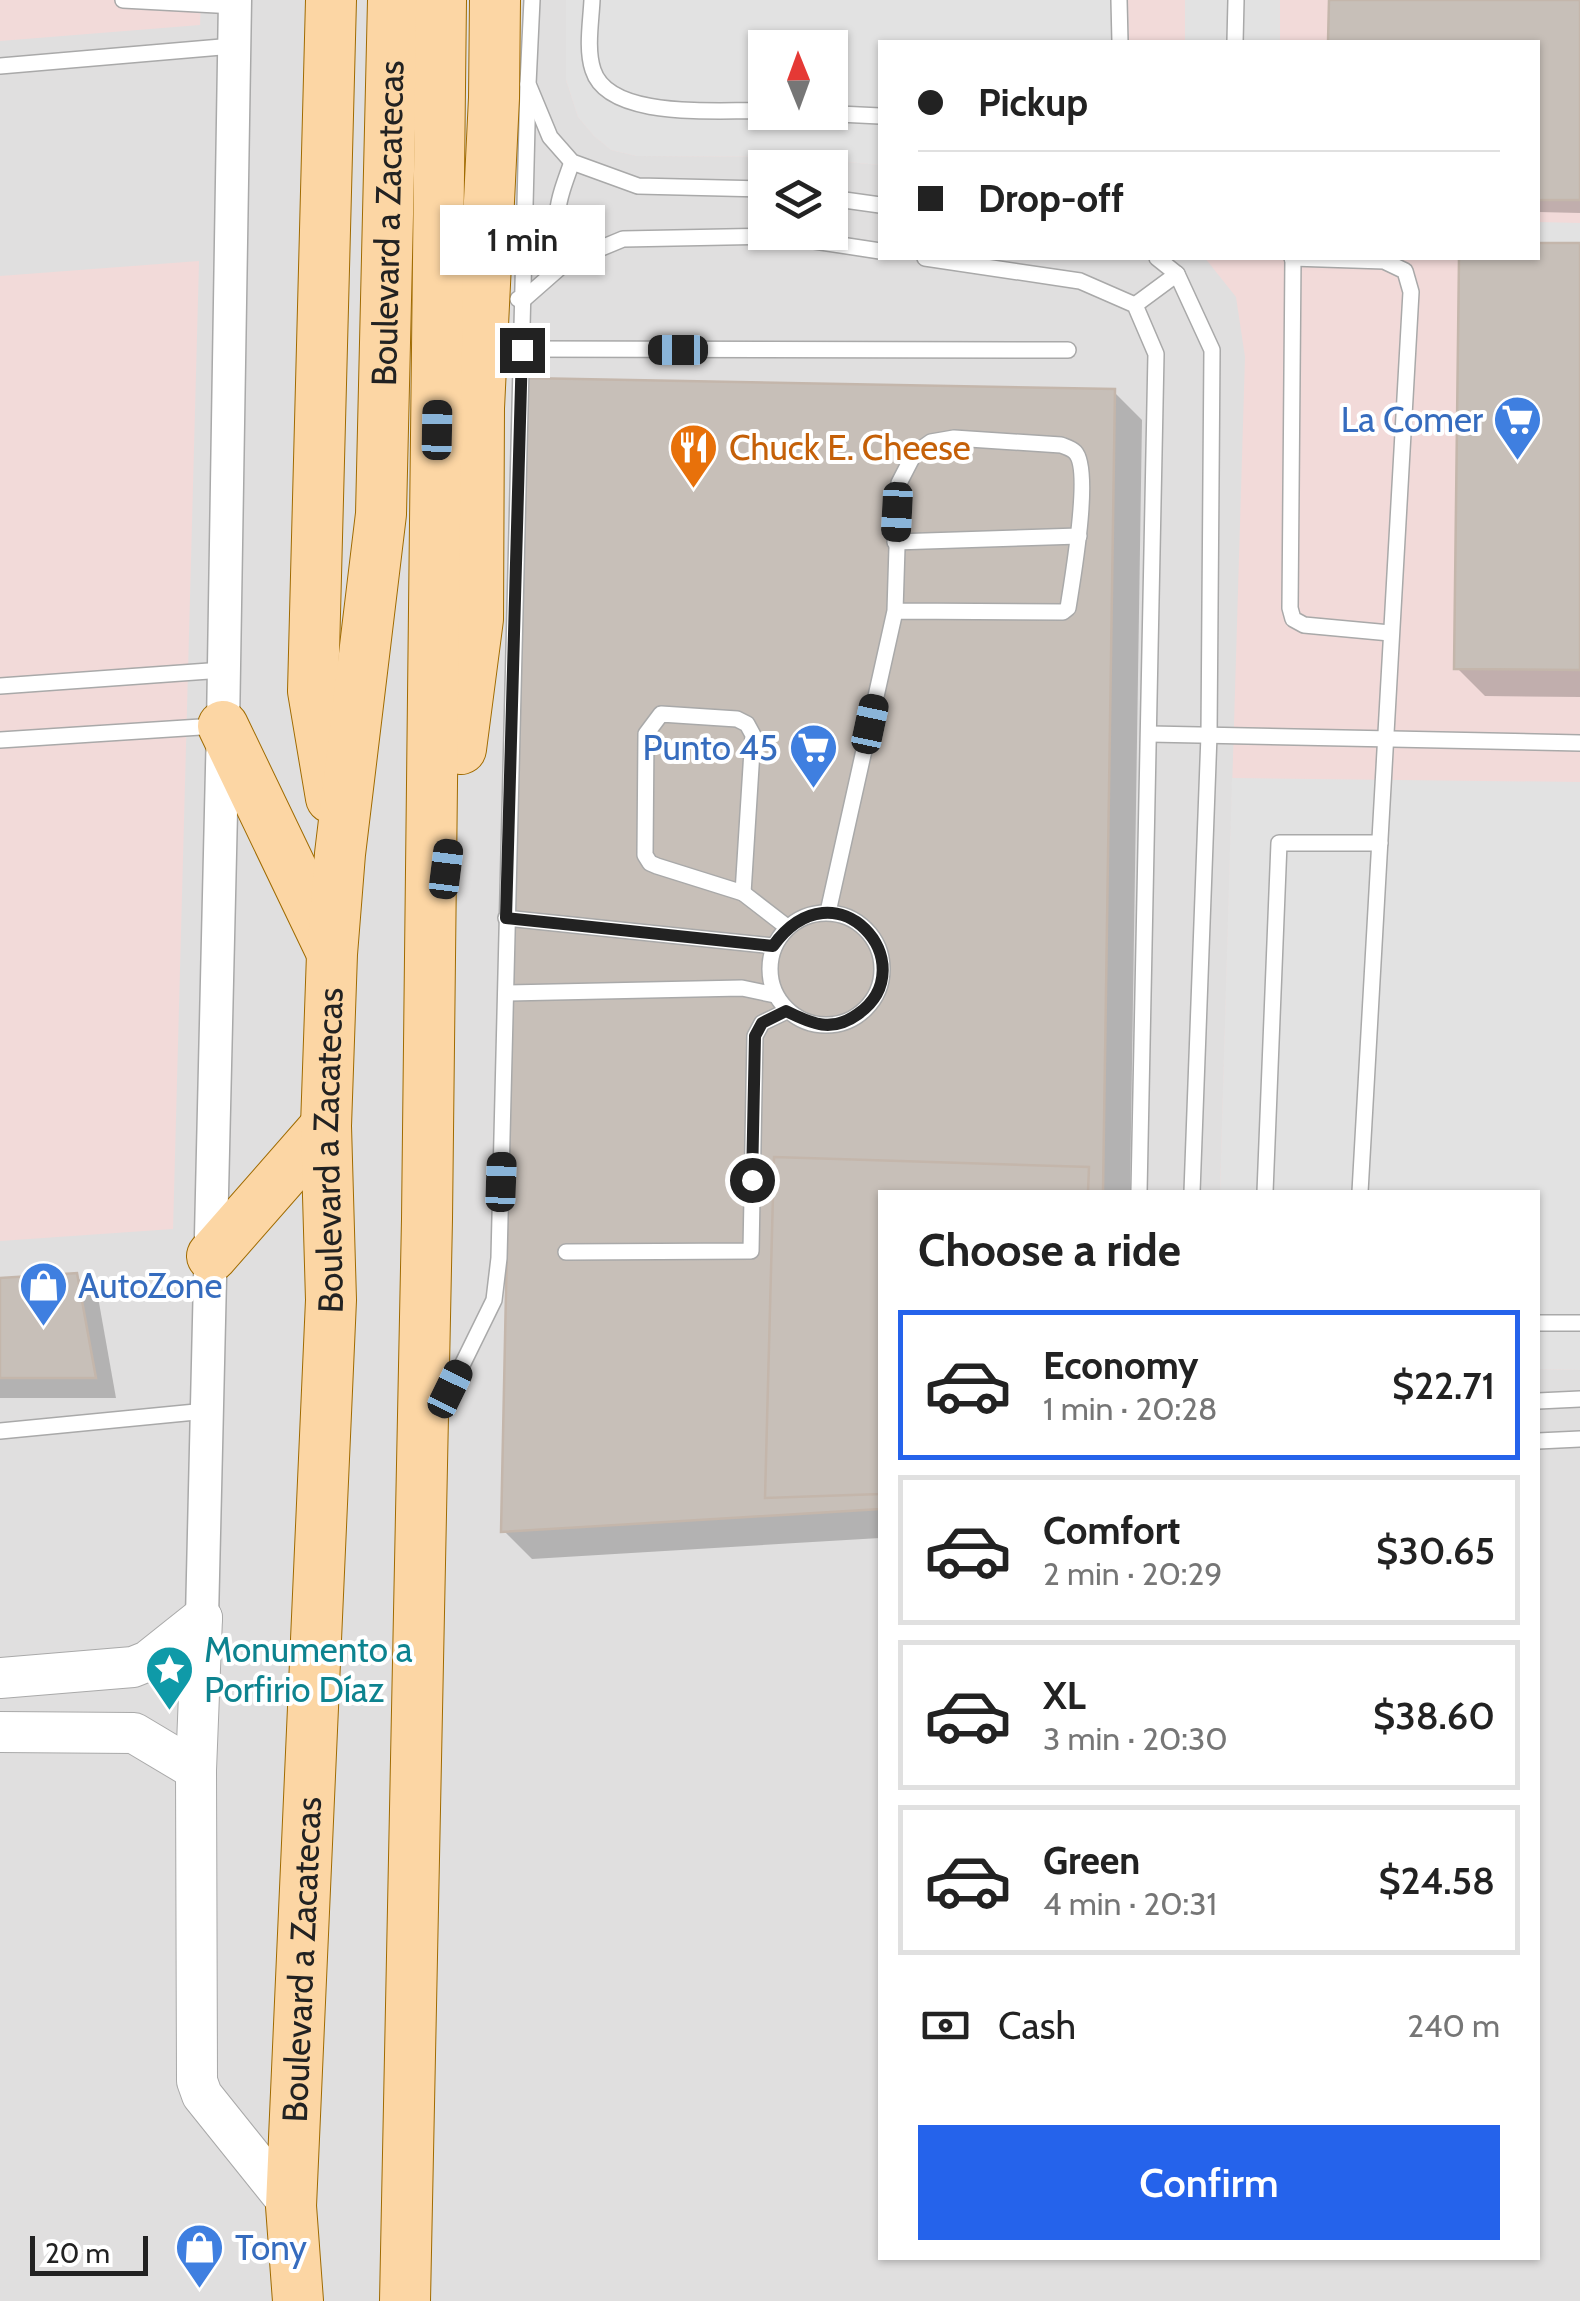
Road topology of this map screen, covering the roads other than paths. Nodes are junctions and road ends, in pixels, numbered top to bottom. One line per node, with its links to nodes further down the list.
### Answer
1 (124, 0): 10 (lane)
2 (332, 0): 48 (main road)
3 (393, 0): 48 (main road, Boulevard a Zacatecas)
4 (441, 0): 55 (main road, Boulevard a Zacatecas)
5 (495, 0): 30 (main road)
6 (532, 0): 15 (lane)
7 (592, 0): 16 (lane)
8 (1119, 0): 11 (lane)
9 (1236, 0): 12 (lane)
10 (235, 3): 13 (street)
11 (1120, 40)
12 (1236, 40)
13 (234, 46): 14 (lane); 39 (street)
14 (0, 66)
15 (528, 84): 19 (lane); 30 (lane)
16 (748, 110)
17 (848, 114): 18 (lane)
18 (878, 116)
19 (572, 162): 20 (lane); 28 (lane)
20 (748, 189)
21 (848, 201): 22 (lane)
22 (878, 205)
23 (878, 251): 28 (lane)
24 (938, 260): 31 (lane)
25 (1160, 260): 29 (lane)
26 (1293, 260): 37 (lane)
27 (1354, 260): 37 (lane)
28 (566, 263): 30 (lane)
29 (1177, 274): 31 (lane); 43 (lane)
30 (504, 299): 32 (lane); 38 (main road)
31 (1135, 305): 42 (lane)
32 (522, 350): 33 (lane); 38 (lane)
33 (1068, 350)
34 (1079, 536): 35 (lane); 35 (lane); 36 (lane)
35 (896, 542): 36 (lane)
36 (895, 611): 50 (lane)
37 (1390, 633): 44 (lane)
38 (494, 645): 51 (lane); 55 (main road)
39 (222, 670): 40 (lane); 41 (street)
40 (0, 686)
41 (223, 726): 45 (lane); 54 (main road); 65 (street)
42 (1150, 734): 43 (lane); 60 (lane)
43 (1209, 735): 44 (lane); 61 (lane)
44 (1386, 737): 46 (lane); 47 (lane)
45 (0, 740)
46 (1580, 743)
47 (1380, 844): 62 (lane); 63 (lane)
48 (340, 854): 54 (main road, Boulevard a Zacatecas)
49 (743, 893): 49 (lane); 52 (lane)
50 (828, 912): 52 (lane); 58 (lane)
51 (506, 918): 53 (lane); 56 (lane)
52 (788, 926): 53 (lane)
53 (773, 946): 57 (lane)
54 (332, 954): 59 (main road, Boulevard a Zacatecas)
55 (430, 982): 74 (main road, Boulevard a Zacatecas)
56 (506, 992): 57 (lane); 74 (lane)
57 (775, 995): 58 (lane)
58 (786, 1011): 64 (lane)
59 (326, 1126): 65 (main road); 79 (main road, Boulevard a Zacatecas)
60 (1138, 1190)
61 (1192, 1190)
62 (1265, 1190)
63 (1360, 1190)
64 (566, 1252)
65 (212, 1256): 70 (street)
66 (1580, 1323): 67 (lane)
67 (1540, 1324)
68 (1580, 1399): 69 (lane)
69 (1540, 1401)
70 (206, 1411): 71 (lane); 75 (street)
71 (0, 1431)
72 (1580, 1439): 73 (lane)
73 (1540, 1441)
74 (422, 1448): 81 (main road, Boulevard a Zacatecas)
75 (202, 1618): 76 (street); 78 (street)
76 (2, 1690)
77 (0, 1732): 78 (street)
78 (196, 1770): 79 (street)
79 (291, 2206): 80 (main road, Boulevard a Zacatecas)
80 (298, 2301)
81 (405, 2301)

